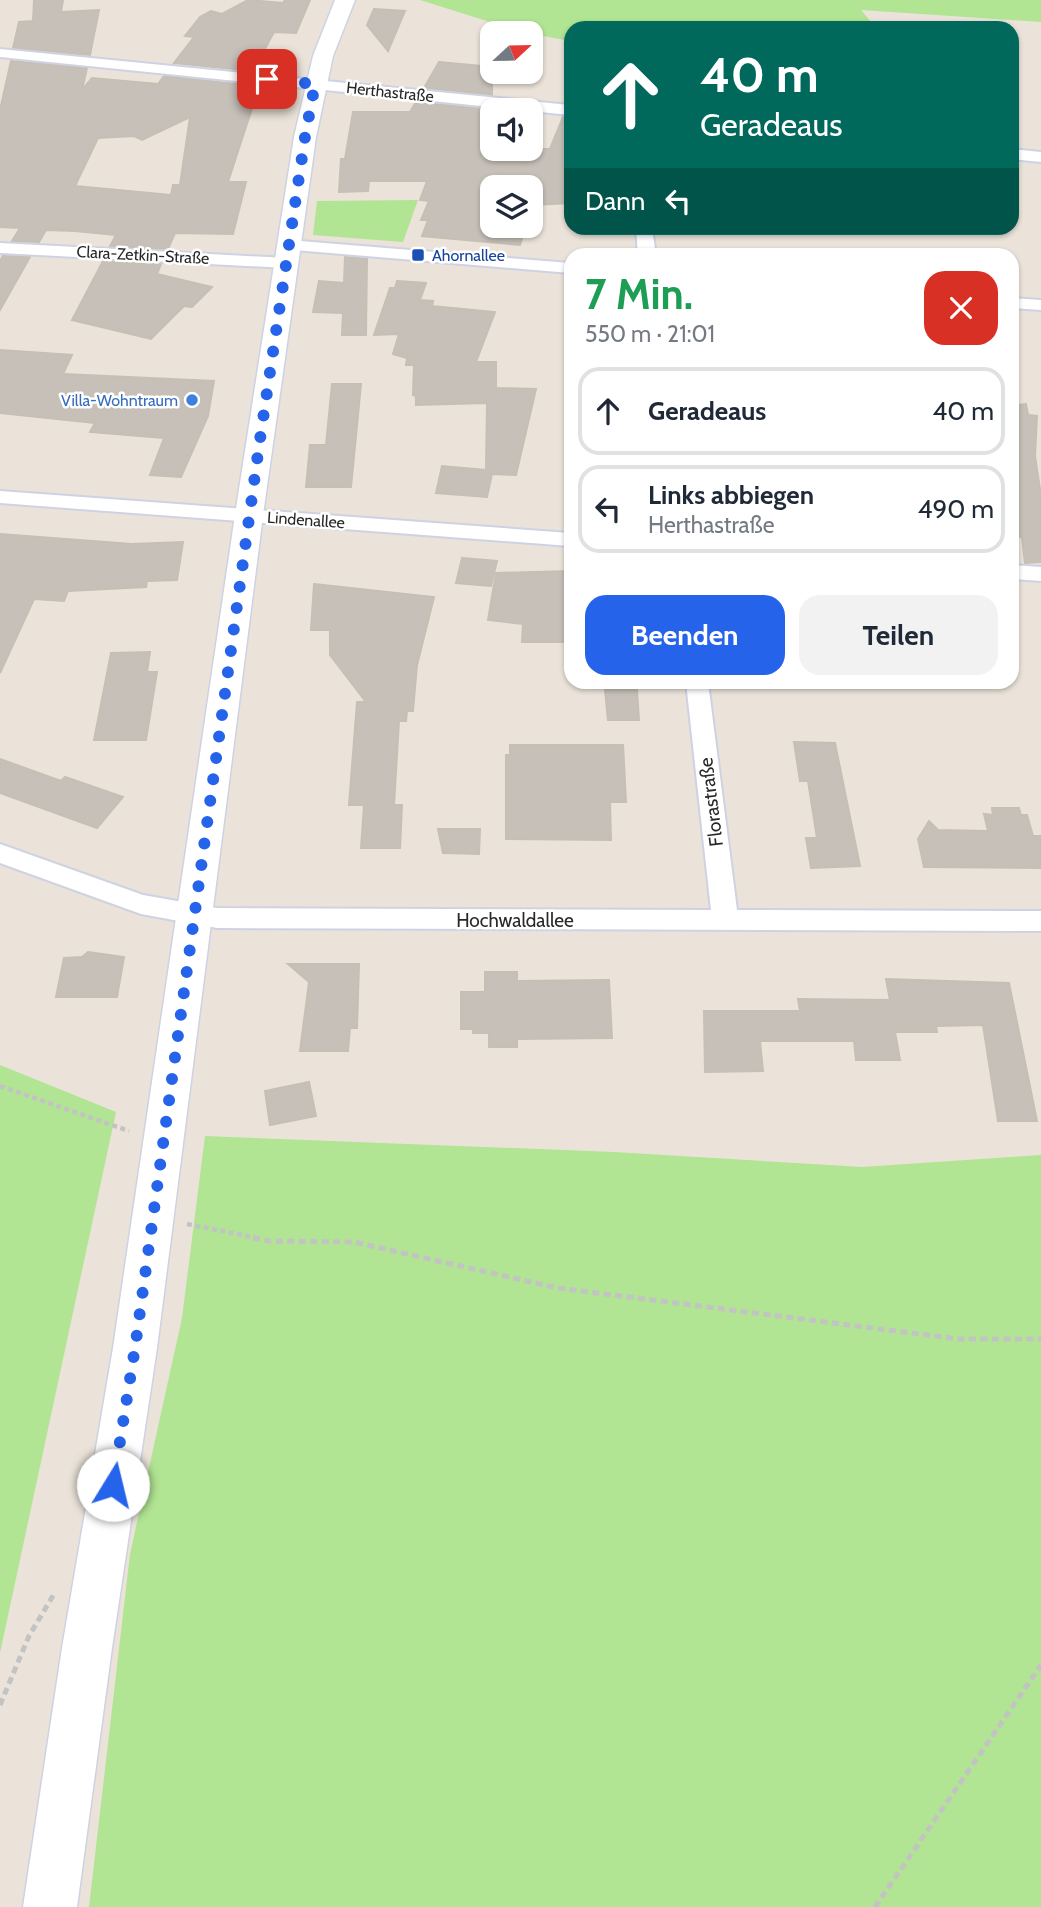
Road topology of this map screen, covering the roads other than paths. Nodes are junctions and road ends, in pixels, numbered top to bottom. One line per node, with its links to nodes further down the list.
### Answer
1 (345, 0): 3 (main road)
2 (0, 53): 3 (street, Herthastraße)
3 (315, 84): 4 (street, Herthastraße); 8 (main road)
4 (564, 109)
5 (1019, 154): 6 (street)
6 (1041, 156)
7 (0, 248): 8 (street, Clara-Zetkin-Straße)
8 (287, 254): 9 (street); 13 (main road)
9 (564, 268)
10 (1019, 303): 11 (street)
11 (1041, 305)
12 (0, 497): 13 (street, Lindenallee)
13 (249, 515): 14 (street, Lindenallee); 19 (main road)
14 (564, 540)
15 (1019, 572): 16 (street)
16 (1041, 574)
17 (698, 689): 20 (street, Florastraße)
18 (0, 853): 19 (street, Hochwaldallee)
19 (194, 916): 20 (street, Hochwaldallee); 22 (main road)
20 (724, 920): 21 (street, Hochwaldallee)
21 (1041, 921)
22 (163, 1142): 23 (main road)
23 (50, 1907)

